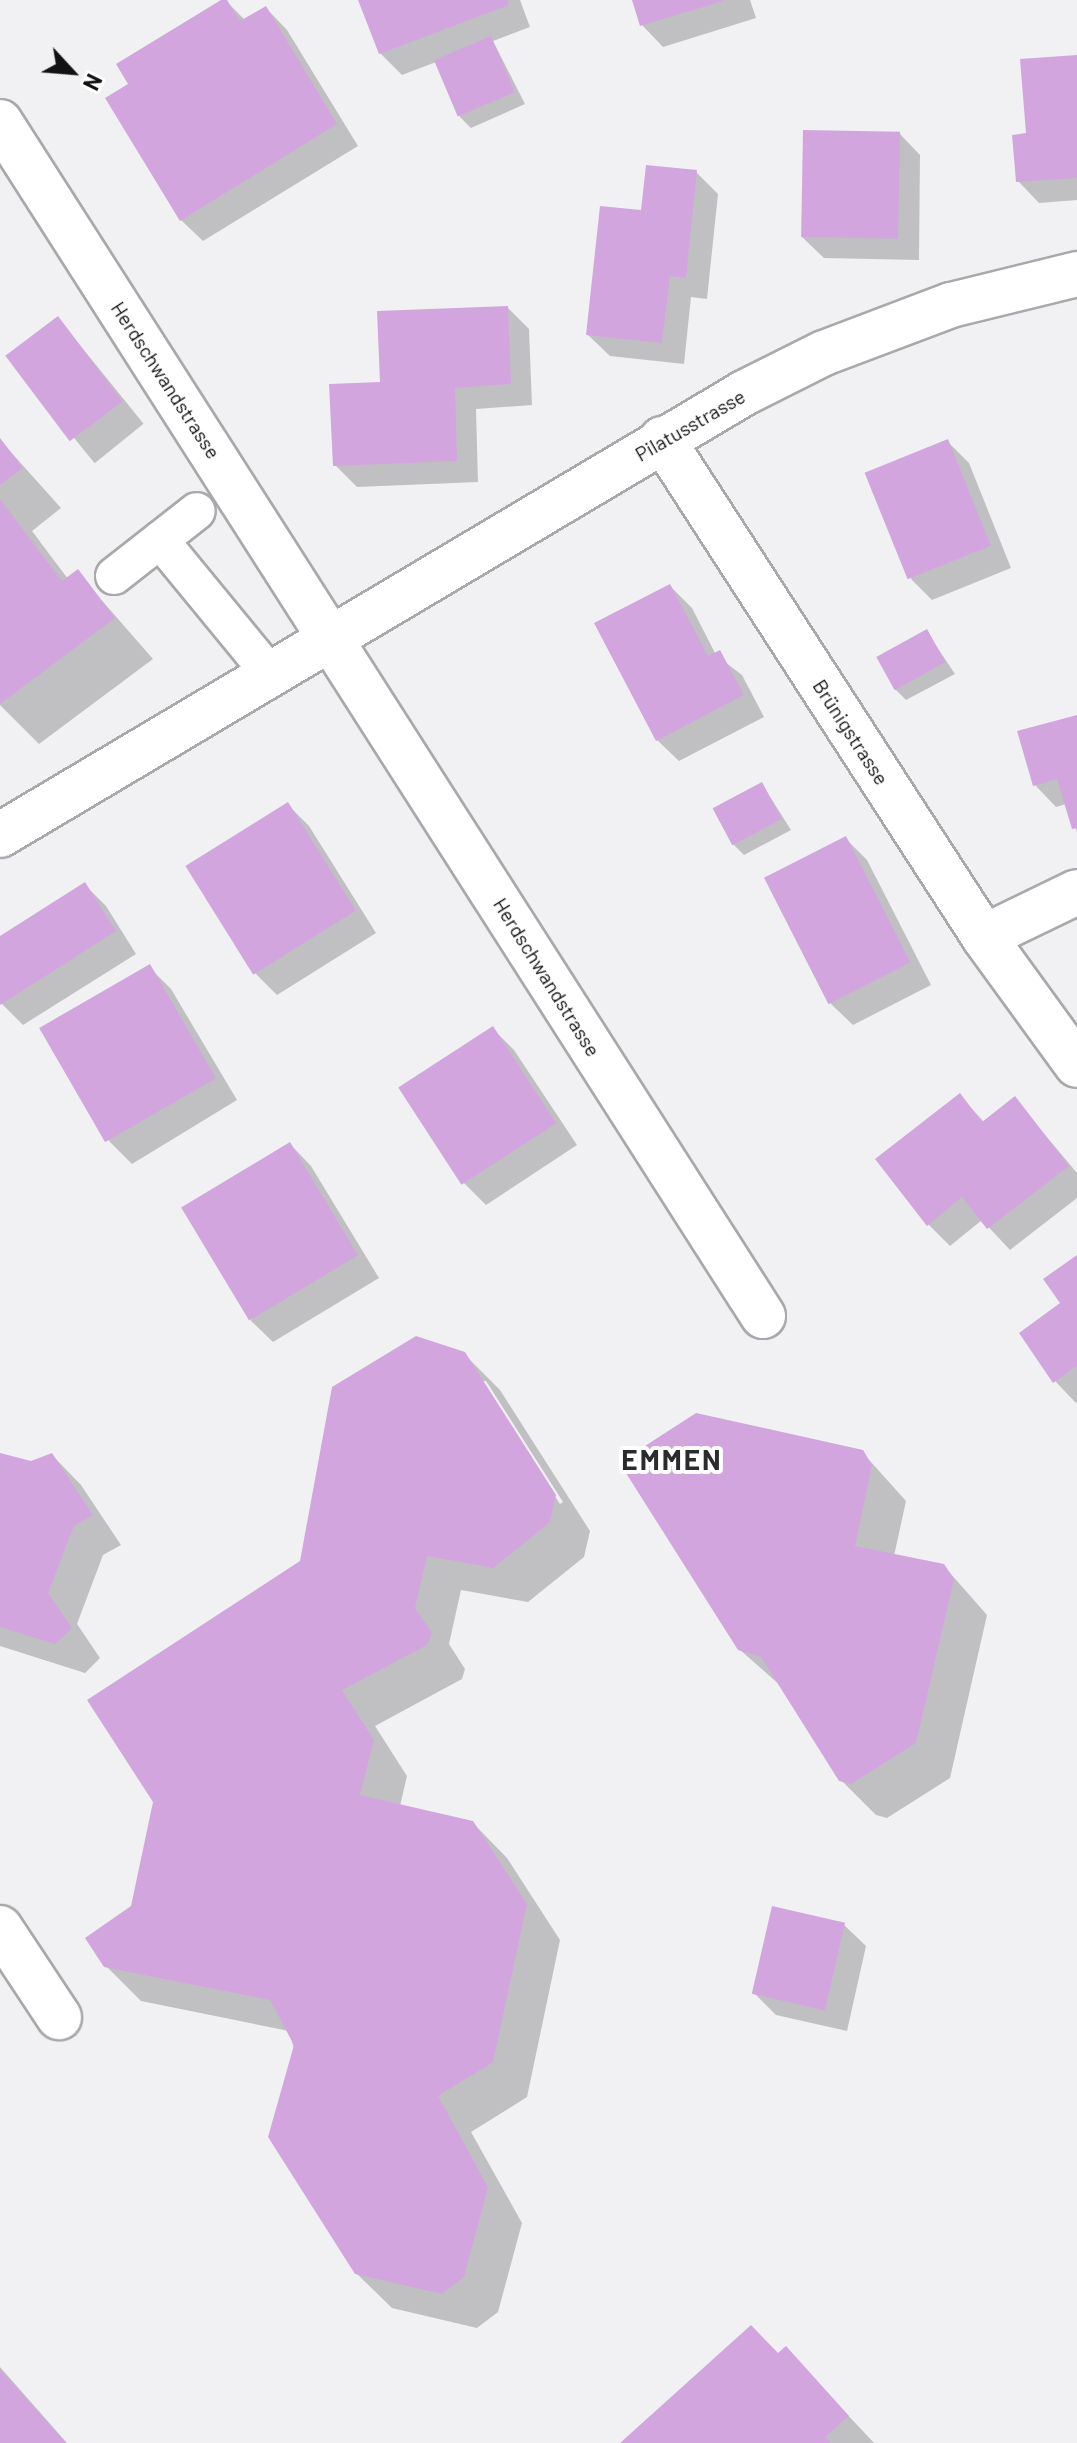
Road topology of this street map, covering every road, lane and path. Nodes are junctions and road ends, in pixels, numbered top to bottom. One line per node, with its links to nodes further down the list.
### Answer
1 (0, 122): 7 (street, Herdschwandstrasse)
2 (1077, 274): 3 (street, Pilatusstrasse)
3 (662, 439): 7 (street, Pilatusstrasse); 11 (street, Brünigstrasse)
4 (197, 511): 5 (lane)
5 (160, 540): 6 (lane); 8 (lane)
6 (114, 576)
7 (331, 639): 8 (street); 13 (street, Herdschwandstrasse)
8 (271, 675): 9 (street)
9 (0, 835)
10 (1077, 892): 11 (street)
11 (984, 937): 12 (street, Brünigstrasse)
12 (1077, 1065)
13 (763, 1316)
14 (0, 1928): 15 (street)
15 (59, 2017)

